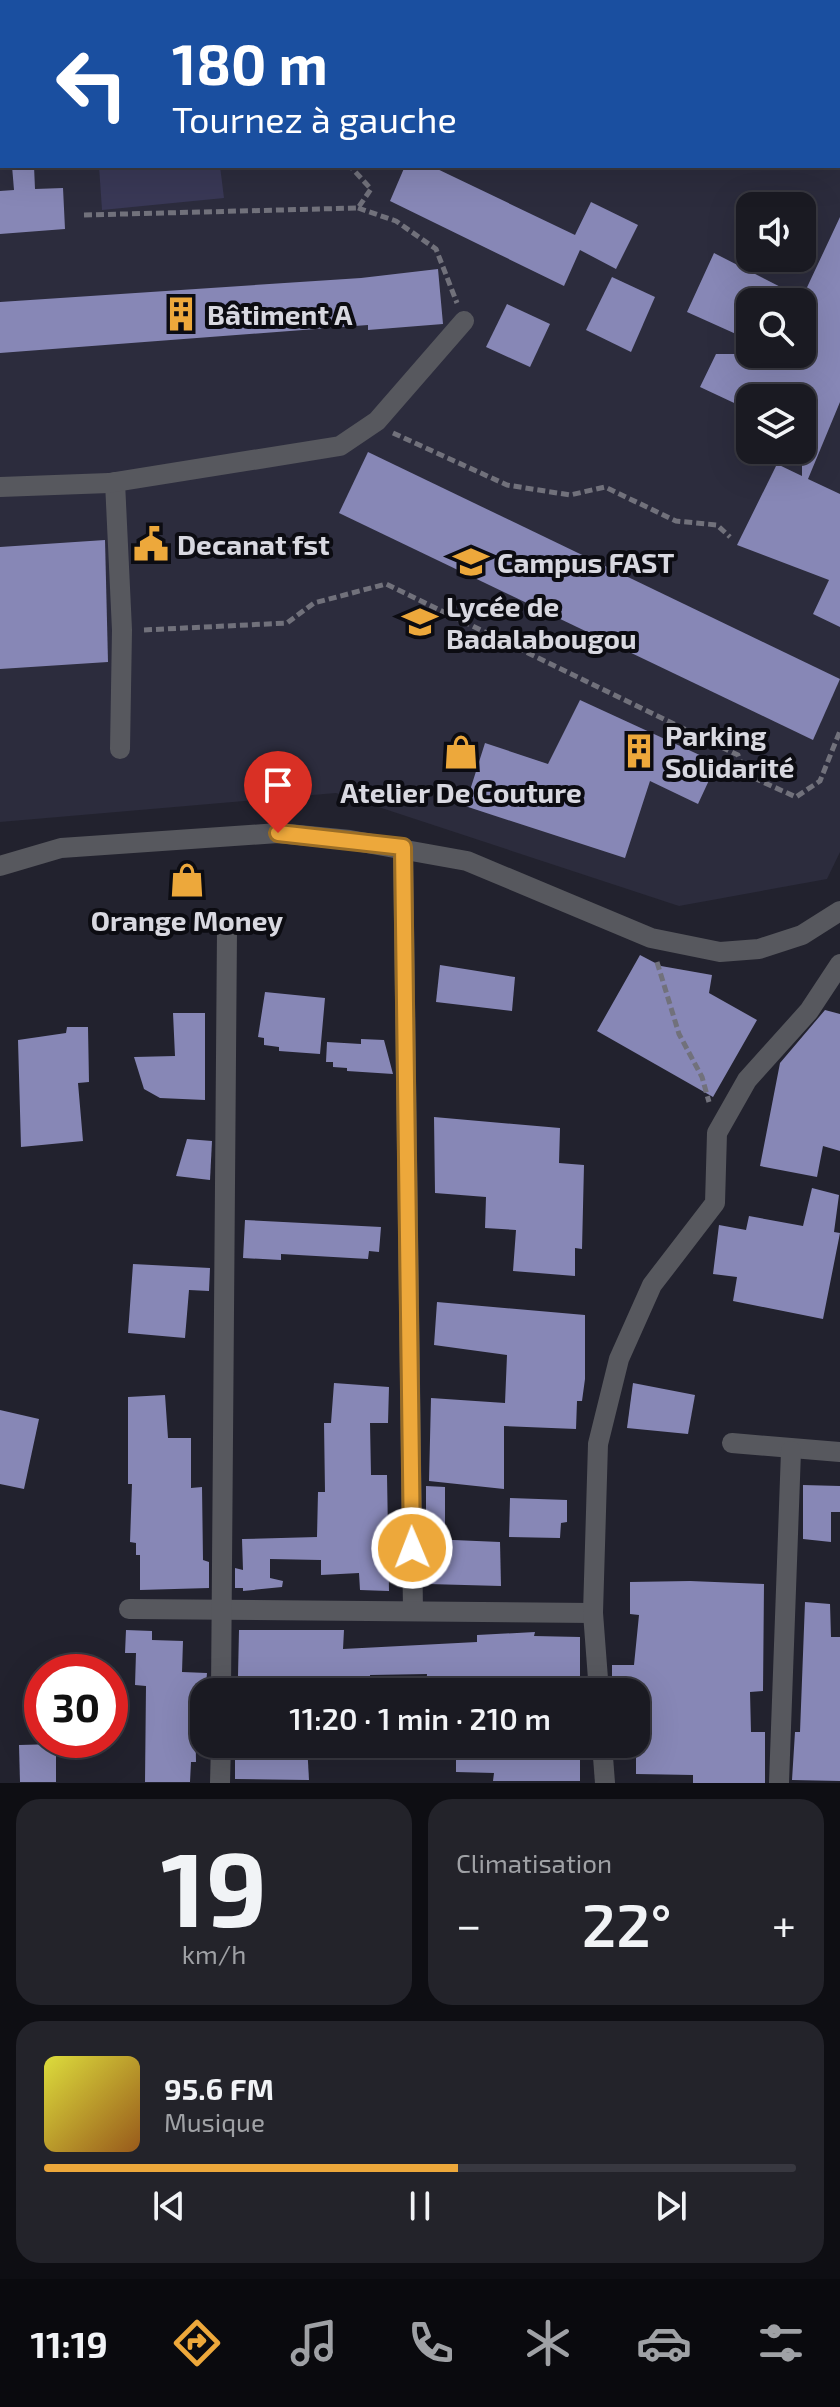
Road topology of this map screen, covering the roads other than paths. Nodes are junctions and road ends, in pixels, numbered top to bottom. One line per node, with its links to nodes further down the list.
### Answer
1 (464, 321): 2 (street)
2 (115, 482): 3 (street); 4 (street)
3 (0, 487)
4 (120, 749)
5 (403, 847): 6 (street); 7 (street); 15 (street)
6 (0, 866)
7 (840, 911)
8 (227, 930): 14 (street)
9 (840, 964): 16 (street)
10 (732, 1443): 11 (street)
11 (791, 1451): 12 (street); 23 (street)
12 (840, 1452)
13 (129, 1609): 14 (street)
14 (222, 1609): 15 (street); 17 (street)
15 (413, 1611): 16 (street)
16 (593, 1613): 18 (street)
17 (221, 1678)
18 (598, 1678)
19 (221, 1758): 21 (street)
20 (603, 1758): 22 (street)
21 (220, 1783)
22 (605, 1783)
23 (779, 1783)

